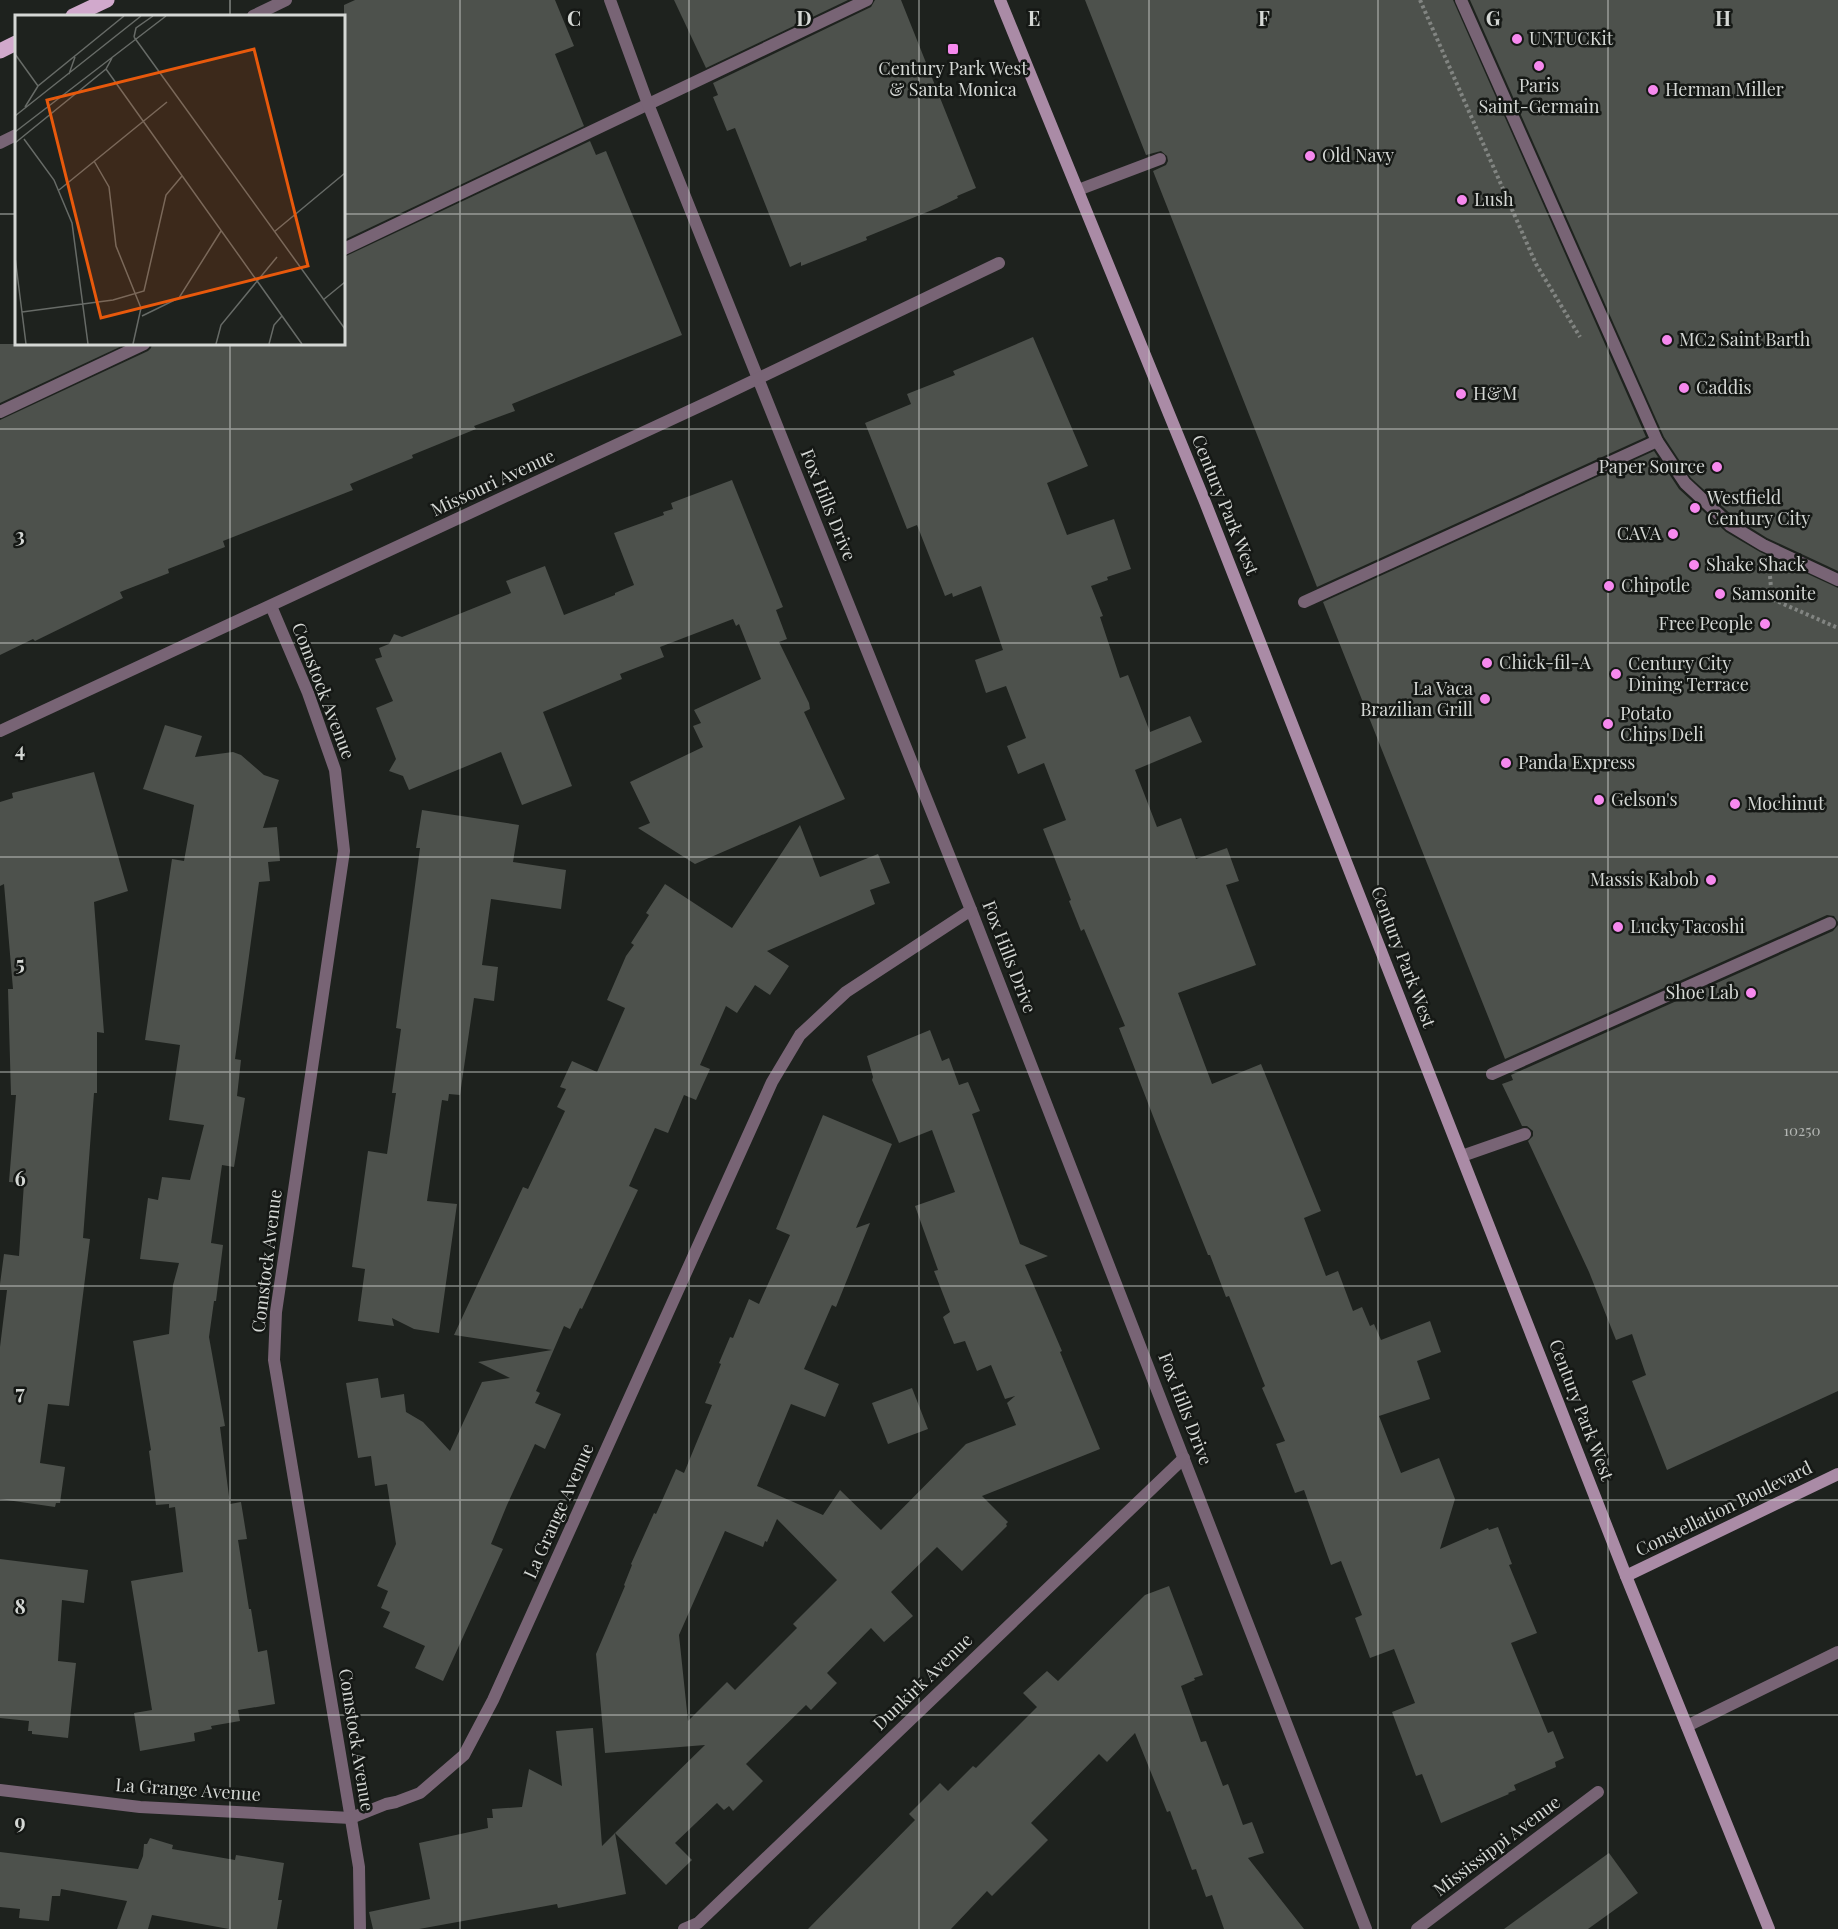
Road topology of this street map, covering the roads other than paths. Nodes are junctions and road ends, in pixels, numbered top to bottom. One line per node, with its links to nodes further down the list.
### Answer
1 (106, 0): 7 (main road)
2 (286, 0): 8 (street)
3 (610, 0): 11 (street, Fox Hills Drive)
4 (867, 0): 11 (street)
5 (1000, 0): 15 (main road, Century Park West)
6 (1461, 0): 21 (street)
7 (75, 15)
8 (255, 15)
9 (15, 44): 10 (main road)
10 (0, 51)
11 (648, 104): 16 (street); 19 (street, Fox Hills Drive)
12 (15, 136): 13 (street)
13 (0, 143)
14 (1160, 159): 15 (street)
15 (1078, 190): 30 (main road, Century Park West)
16 (345, 249)
17 (999, 263): 19 (street, Missouri Avenue)
18 (142, 345): 20 (street)
19 (758, 378): 24 (street, Missouri Avenue); 26 (street, Fox Hills Drive)
20 (0, 412)
21 (1657, 441): 22 (street); 23 (street)
22 (1838, 580)
23 (1304, 602)
24 (271, 606): 25 (street, Missouri Avenue); 38 (street, Comstock Avenue)
25 (0, 731)
26 (971, 910): 31 (street, Fox Hills Drive); 38 (street, La Grange Avenue)
27 (1830, 923): 28 (street)
28 (1492, 1074)
29 (1525, 1134): 30 (street)
30 (1462, 1156): 33 (main road, Century Park West)
31 (1184, 1458): 40 (street, Dunkirk Avenue); 41 (street, Fox Hills Drive)
32 (1838, 1474): 33 (main road, Constellation Boulevard)
33 (1626, 1576): 35 (main road, Century Park West)
34 (1838, 1652): 35 (street)
35 (1687, 1726): 43 (main road, Century Park West)
36 (0, 1790): 38 (street, La Grange Avenue)
37 (1598, 1792): 42 (street, Mississippi Avenue)
38 (351, 1818): 39 (street, Comstock Avenue)
39 (360, 1929)
40 (684, 1929)
41 (1366, 1929)
42 (1418, 1929)
43 (1769, 1929)

